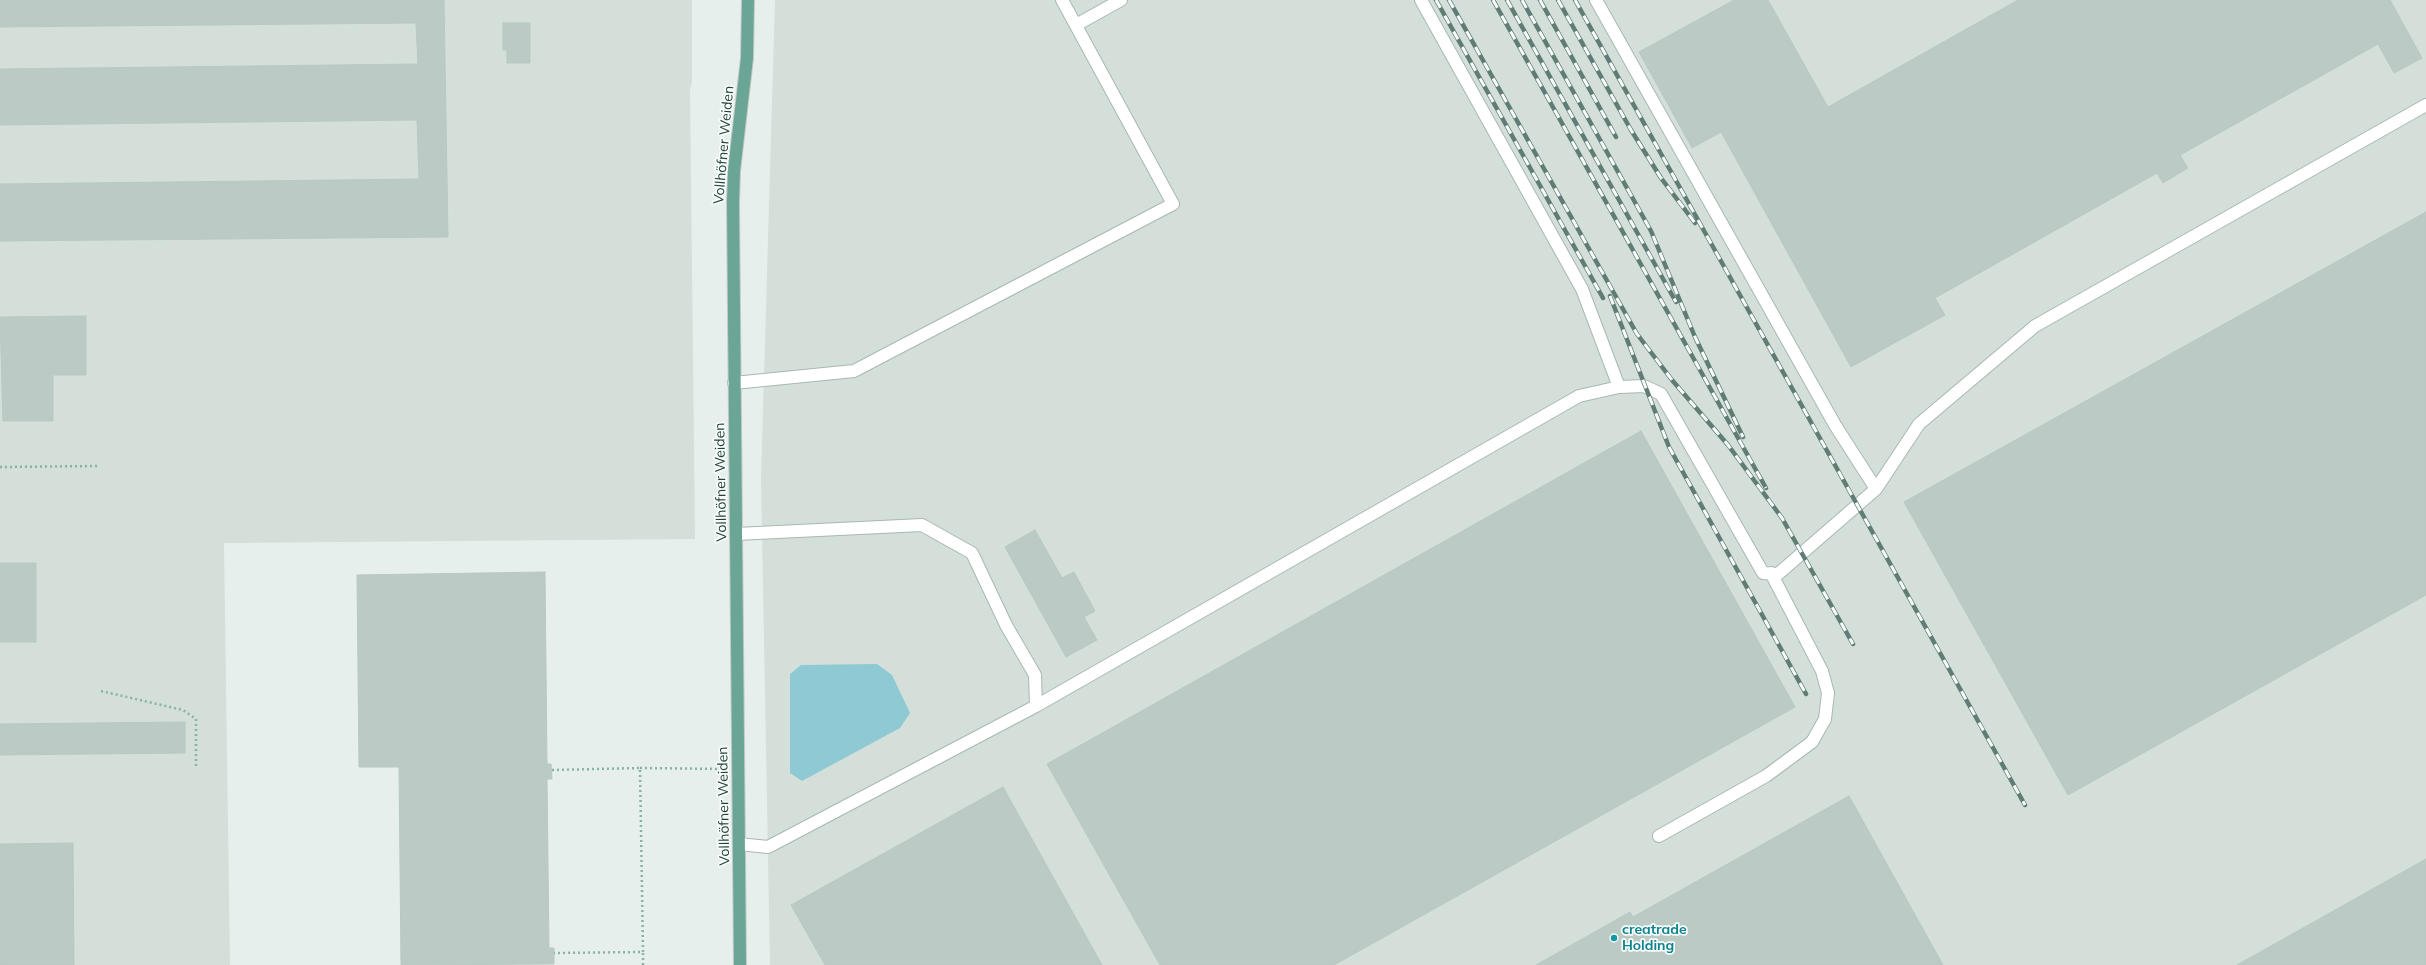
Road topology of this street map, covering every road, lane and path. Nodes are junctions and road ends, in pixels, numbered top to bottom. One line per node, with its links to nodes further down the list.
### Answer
1 (748, 0): 8 (main road, Vollhöfner Weiden)
2 (1062, 0): 6 (lane)
3 (1121, 0): 6 (lane)
4 (1421, 0): 9 (lane)
5 (1596, 0): 12 (lane)
6 (1076, 25): 8 (lane)
7 (2426, 105): 12 (lane)
8 (734, 383): 13 (main road, Vollhöfner Weiden)
9 (1619, 387): 14 (lane); 16 (lane)
10 (99, 466): 11 (path)
11 (0, 467)
12 (1876, 489): 14 (lane)
13 (736, 534): 16 (lane); 18 (main road, Vollhöfner Weiden)
14 (1771, 574): 21 (lane)
15 (101, 691): 19 (path)
16 (1036, 706): 22 (lane)
17 (640, 768): 18 (path); 20 (path); 23 (path)
18 (738, 768): 22 (main road, Vollhöfner Weiden)
19 (196, 769)
20 (552, 770)
21 (1659, 836)
22 (739, 844): 26 (main road, Vollhöfner Weiden)
23 (642, 952): 24 (path); 25 (path)
24 (554, 953)
25 (642, 965)
26 (740, 965)

